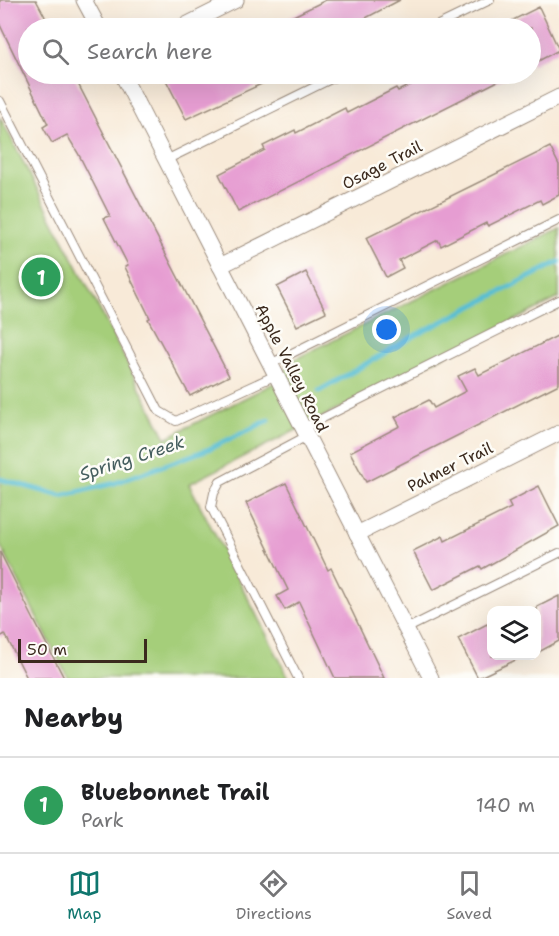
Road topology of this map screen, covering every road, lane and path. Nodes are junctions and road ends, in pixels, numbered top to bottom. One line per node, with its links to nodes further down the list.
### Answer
1 (84, 0): 4 (street)
2 (236, 0): 5 (street)
3 (490, 0): 6 (lane)
4 (94, 18)
5 (200, 18)
6 (453, 18)
7 (127, 84): 11 (street, Apple Valley Road)
8 (322, 84): 11 (lane)
9 (559, 97): 13 (street, Osage Trail)
10 (0, 101): 15 (lane)
11 (166, 160): 13 (street, Apple Valley Road)
12 (559, 220): 15 (lane)
13 (220, 266): 15 (street, Apple Valley Road)
14 (559, 300): 16 (lane)
15 (273, 370): 16 (street, Apple Valley Road)
16 (305, 432): 18 (street, Apple Valley Road); 21 (lane)
17 (559, 433): 18 (street, Palmer Trail)
18 (357, 534): 20 (street, Apple Valley Road)
19 (559, 553): 20 (lane)
20 (406, 629): 22 (street, Apple Valley Road)
21 (298, 678)
22 (431, 678)

